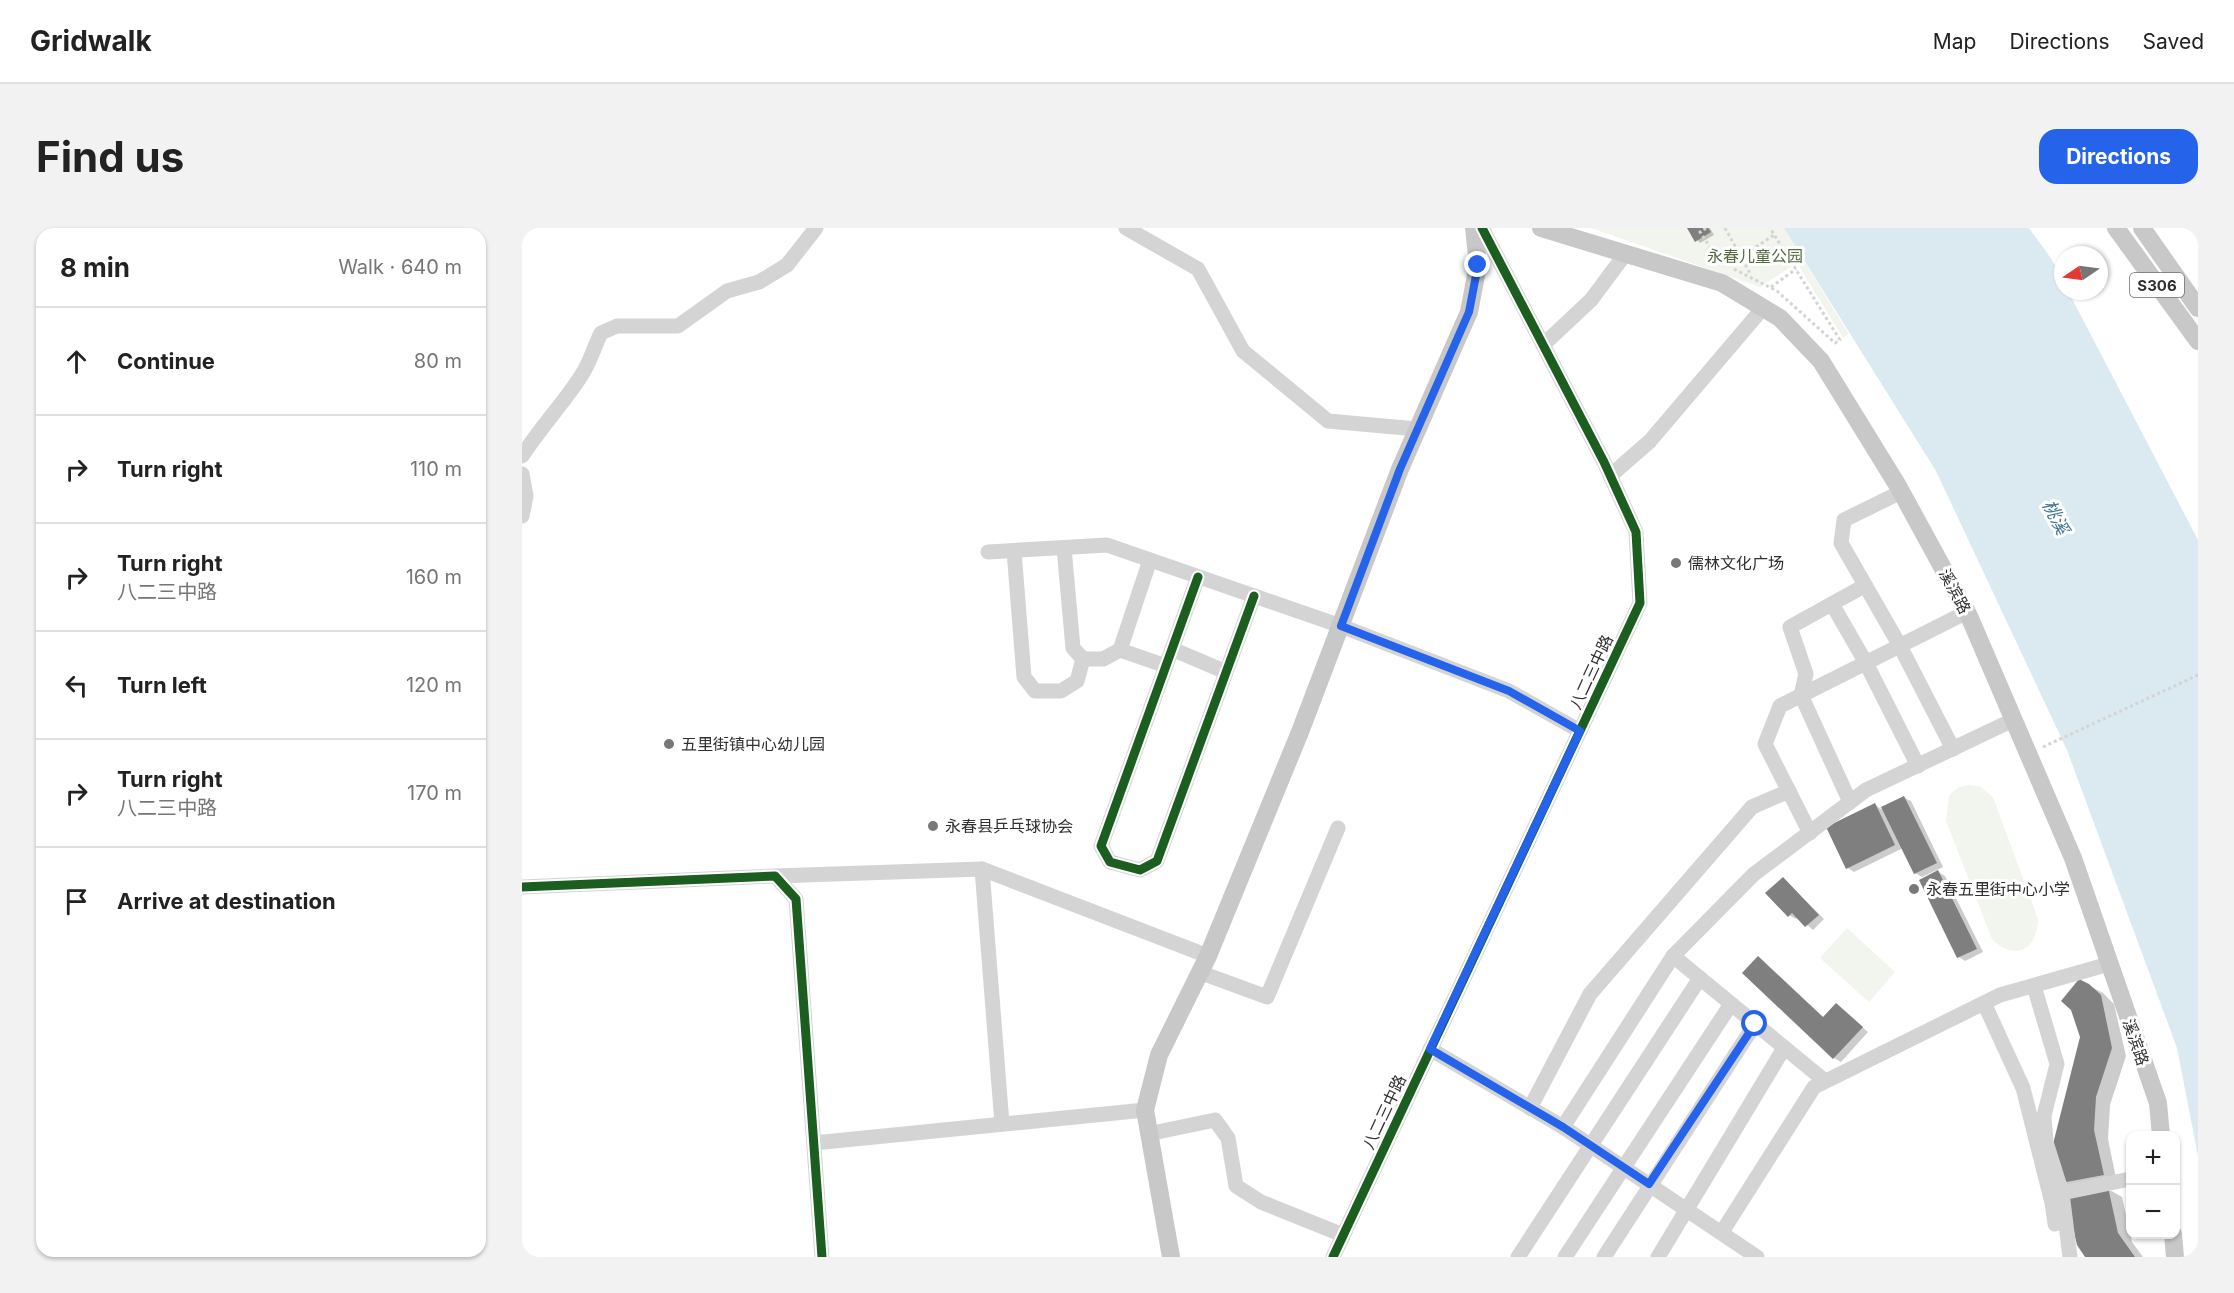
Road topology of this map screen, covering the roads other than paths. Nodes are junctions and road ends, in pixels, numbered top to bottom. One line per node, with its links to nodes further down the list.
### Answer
1 (816, 228): 14 (street)
2 (1126, 228): 13 (street)
3 (1474, 228): 13 (main road)
4 (1482, 228): 12 (street, 八二三中路)
5 (1541, 228): 8 (main road, 溪滨路)
6 (2116, 228): 11 (main road, S306)
7 (2142, 228): 10 (main road, S306)
8 (1626, 253): 9 (main road, 溪滨路); 12 (street)
9 (1763, 308): 16 (street); 17 (main road, 溪滨路)
10 (2198, 308)
11 (2198, 341)
12 (1543, 345): 16 (street, 八二三中路)
13 (1417, 429): 28 (main road)
14 (522, 456)
15 (522, 474): 18 (street)
16 (1610, 476): 38 (street, 八二三中路)
17 (1901, 492): 24 (street); 27 (main road, 溪滨路)
18 (522, 516)
19 (1064, 548): 20 (street); 22 (street); 32 (street)
20 (1014, 551): 21 (street); 32 (street)
21 (988, 552)
22 (1150, 560): 23 (street); 31 (street)
23 (1198, 577): 25 (street); 30 (street)
24 (1864, 586): 26 (street); 29 (street)
25 (1254, 596): 28 (street); 35 (street)
26 (1832, 604): 33 (street); 36 (street)
27 (1967, 612): 29 (street); 37 (main road, 溪滨路)
28 (1341, 626): 38 (street); 49 (main road)
29 (1900, 646): 33 (street); 39 (street)
30 (1172, 649): 34 (street); 35 (street)
31 (1120, 650): 32 (street); 34 (street)
32 (1083, 659)
33 (1866, 663): 36 (street); 40 (street)
34 (1166, 666): 35 (street)
35 (1226, 672)
36 (1801, 695): 41 (street); 42 (street)
37 (2013, 720): 39 (street); 50 (main road, 溪滨路)
38 (1580, 731): 57 (street, 八二三中路)
39 (1953, 749): 40 (street)
40 (1918, 766): 42 (street)
41 (1789, 791): 44 (street); 59 (street)
42 (1850, 802): 44 (street)
43 (1338, 828): 49 (street)
44 (1809, 833): 48 (street)
45 (982, 869): 46 (street); 49 (street); 61 (street)
46 (775, 876): 47 (street); 65 (street)
47 (522, 887)
48 (1673, 956): 51 (street); 62 (street)
49 (1203, 964): 60 (main road)
50 (2109, 964): 52 (street); 63 (main road, 溪滨路)
51 (1700, 978): 54 (street); 66 (street)
52 (2034, 986): 53 (street); 70 (street)
53 (1984, 1003): 58 (street); 83 (street)
54 (1731, 1004): 55 (street); 67 (street)
55 (1755, 1024): 56 (street); 69 (street)
56 (1784, 1048): 58 (street); 71 (street)
57 (1430, 1049): 59 (street); 73 (street, 八二三中路)
58 (1825, 1082): 72 (street)
59 (1530, 1108): 62 (street)
60 (1145, 1110): 61 (street); 64 (main road)
61 (1002, 1124): 65 (street)
62 (1563, 1127): 66 (street)
63 (2161, 1131)
64 (1148, 1134): 73 (street); 76 (main road)
65 (814, 1143): 75 (street)
66 (1590, 1144): 67 (street); 78 (street)
67 (1623, 1166): 69 (street); 79 (street)
68 (2126, 1180): 70 (street)
69 (1649, 1184): 71 (street); 80 (street)
70 (2062, 1193): 84 (street)
71 (1688, 1209): 72 (street); 81 (street)
72 (1722, 1232): 82 (street)
73 (1343, 1235): 77 (street, 八二三中路)
74 (2173, 1239): 85 (main road)
75 (822, 1257)
76 (1171, 1257)
77 (1333, 1257)
78 (1518, 1257)
79 (1565, 1257)
80 (1604, 1257)
81 (1658, 1257)
82 (1757, 1257)
83 (2059, 1257)
84 (2070, 1257)
85 (2175, 1257)

